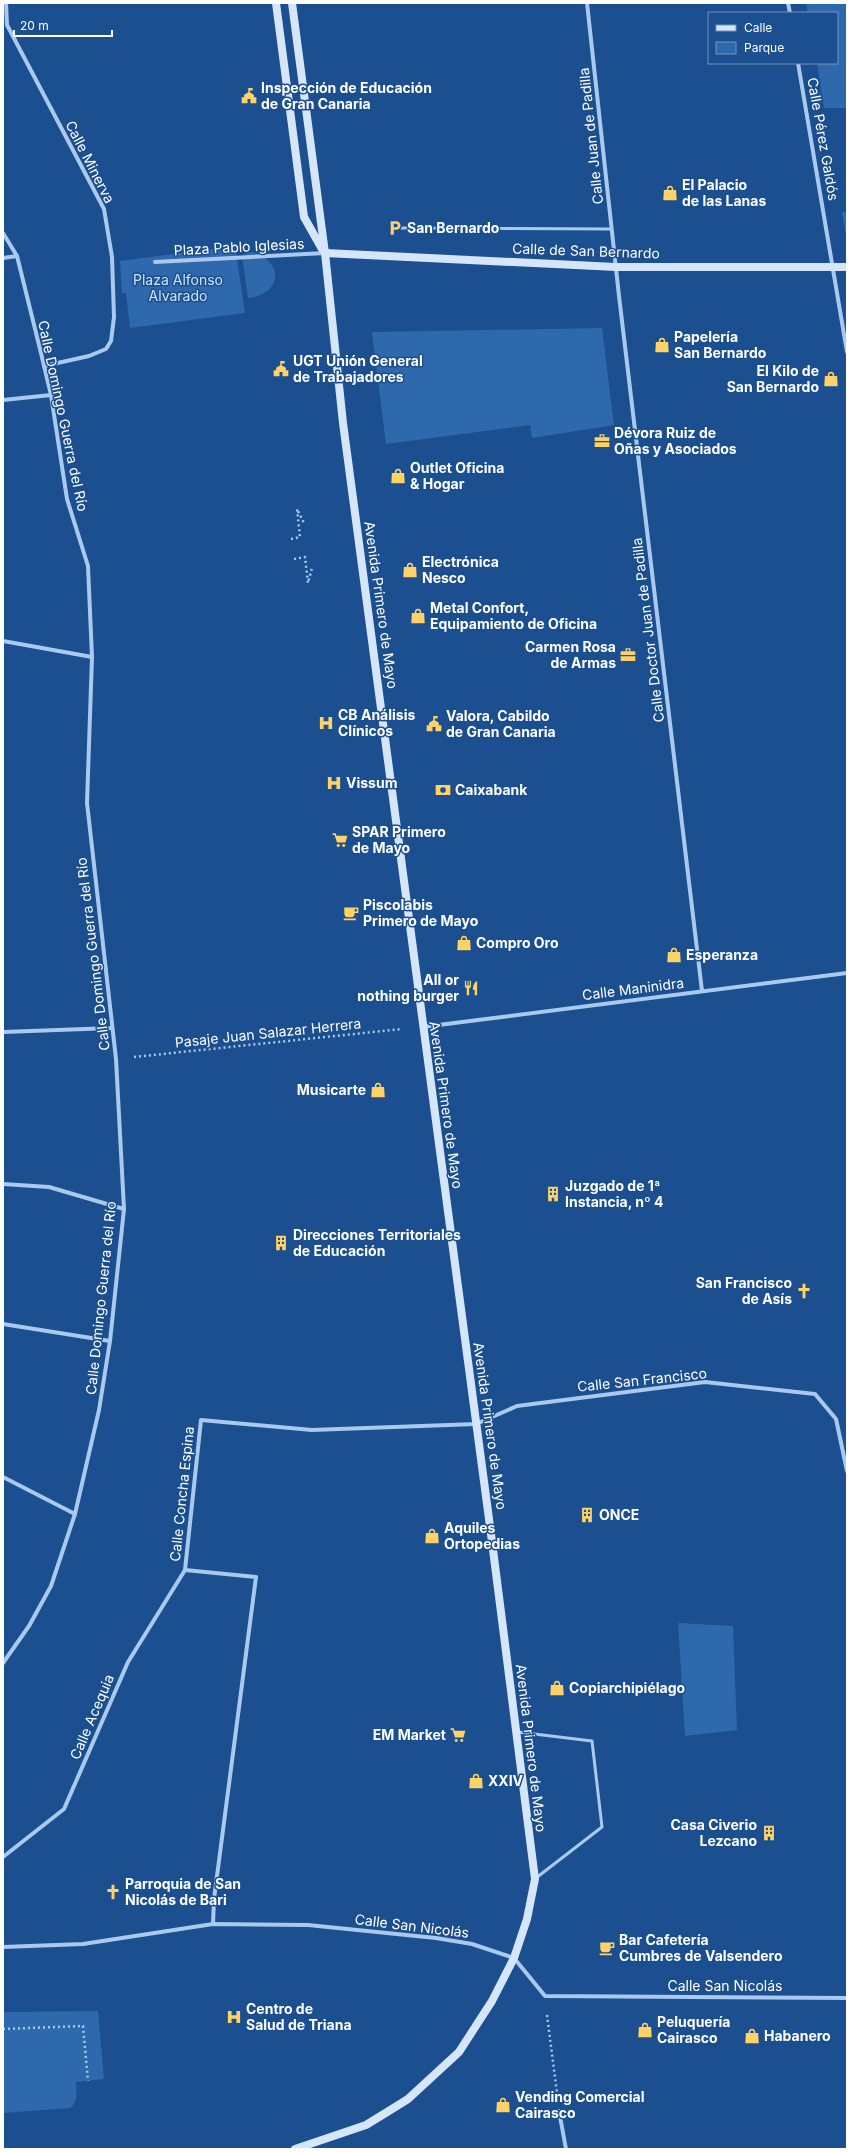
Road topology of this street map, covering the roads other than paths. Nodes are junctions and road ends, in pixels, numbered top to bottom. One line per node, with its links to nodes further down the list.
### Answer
1 (6, 3): 17 (street, Calle Minerva)
2 (276, 3): 9 (street, Avenida Primero de Mayo)
3 (292, 3): 9 (street, Avenida Primero de Mayo)
4 (587, 3): 7 (street, Calle Juan de Padilla)
5 (798, 64): 15 (street, Calle Pérez Galdós)
6 (394, 228): 7 (lane)
7 (611, 229): 13 (street, Calle Juan de Padilla)
8 (3, 233): 10 (street, Calle Domingo Guerra del Río)
9 (325, 254): 12 (street, Plaza Pablo Iglesias); 13 (street, Calle de San Bernardo); 24 (street, Avenida Primero de Mayo)
10 (16, 256): 11 (street); 17 (street, Calle Domingo Guerra del Río)
11 (3, 258)
12 (155, 262)
13 (616, 266): 15 (street, Calle de San Bernardo); 23 (street, Calle Doctor Juan de Padilla)
14 (847, 266): 15 (street, Calle de San Bernardo)
15 (833, 267): 16 (street, Calle Pérez Galdós)
16 (847, 352)
17 (44, 366): 18 (street, Calle Domingo Guerra del Río)
18 (50, 395): 19 (street); 21 (street, Calle Domingo Guerra del Río)
19 (3, 400)
20 (3, 640): 21 (street)
21 (92, 657): 25 (street, Calle Domingo Guerra del Río)
22 (847, 973): 23 (street, Calle Maninidra)
23 (702, 991): 24 (street, Calle Maninidra)
24 (423, 1027): 31 (street, Avenida Primero de Mayo)
25 (112, 1028): 26 (street); 28 (street, Calle Domingo Guerra del Río)
26 (3, 1032)
27 (3, 1184): 28 (street)
28 (124, 1209): 30 (street, Calle Domingo Guerra del Río)
29 (3, 1324): 30 (street)
30 (110, 1341): 34 (street, Calle Domingo Guerra del Río)
31 (476, 1424): 32 (street, Calle San Francisco); 35 (street, Calle Concha Espina); 37 (street, Avenida Primero de Mayo)
32 (847, 1471)
33 (3, 1477): 34 (street)
34 (76, 1514): 36 (street, Calle Domingo Guerra del Río)
35 (186, 1570): 38 (street, Calle Acequia); 40 (street, Calle Concha Espina)
36 (3, 1663)
37 (515, 1732): 39 (street, Avenida Primero de Mayo); 39 (lane)
38 (3, 1857)
39 (534, 1879): 42 (street, Avenida Primero de Mayo)
40 (213, 1924): 41 (street, Calle San Nicolás); 42 (street, Calle San Nicolás)
41 (3, 1947)
42 (514, 1958): 43 (street, Calle San Nicolás); 45 (street, Avenida Primero de Mayo)
43 (847, 1998)
44 (559, 2111): 46 (street)
45 (295, 2149)
46 (566, 2149)

